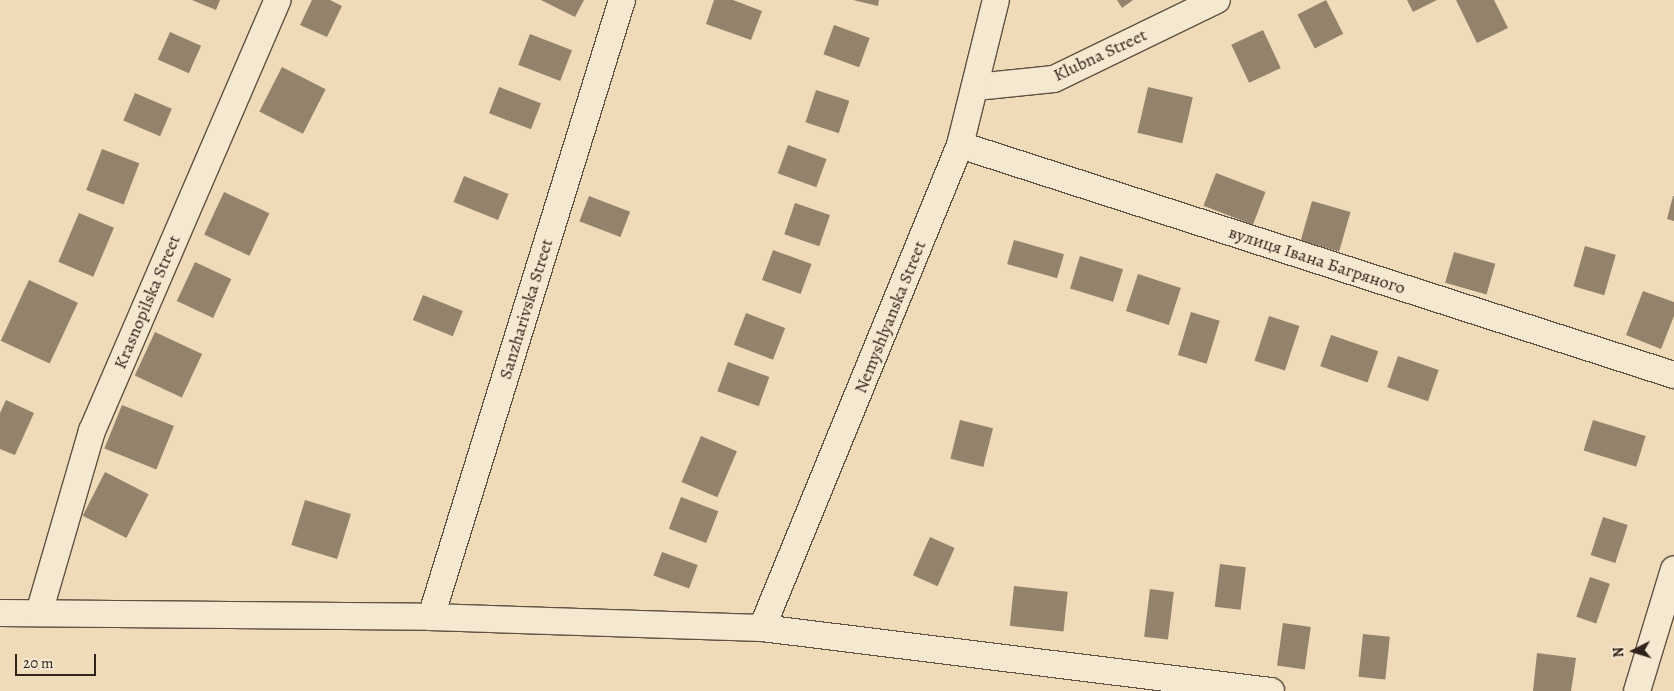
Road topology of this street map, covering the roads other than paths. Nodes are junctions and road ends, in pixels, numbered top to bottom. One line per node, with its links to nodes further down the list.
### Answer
1 (278, 0): 10 (street, Krasnopilska Street)
2 (622, 0): 11 (street, Sanzharivska Street)
3 (996, 0): 5 (street, Nemyshlyanska Street)
4 (1217, 0): 5 (street, Klubna Street)
5 (976, 87): 6 (street, Nemyshlyanska Street)
6 (960, 145): 7 (street, вулиця Івана Багряного); 12 (street, Nemyshlyanska Street)
7 (1674, 375)
8 (1674, 569): 14 (street)
9 (0, 612): 10 (street)
10 (39, 613): 11 (street)
11 (431, 618): 12 (street)
12 (762, 628): 13 (street)
13 (1271, 691)
14 (1637, 691)

